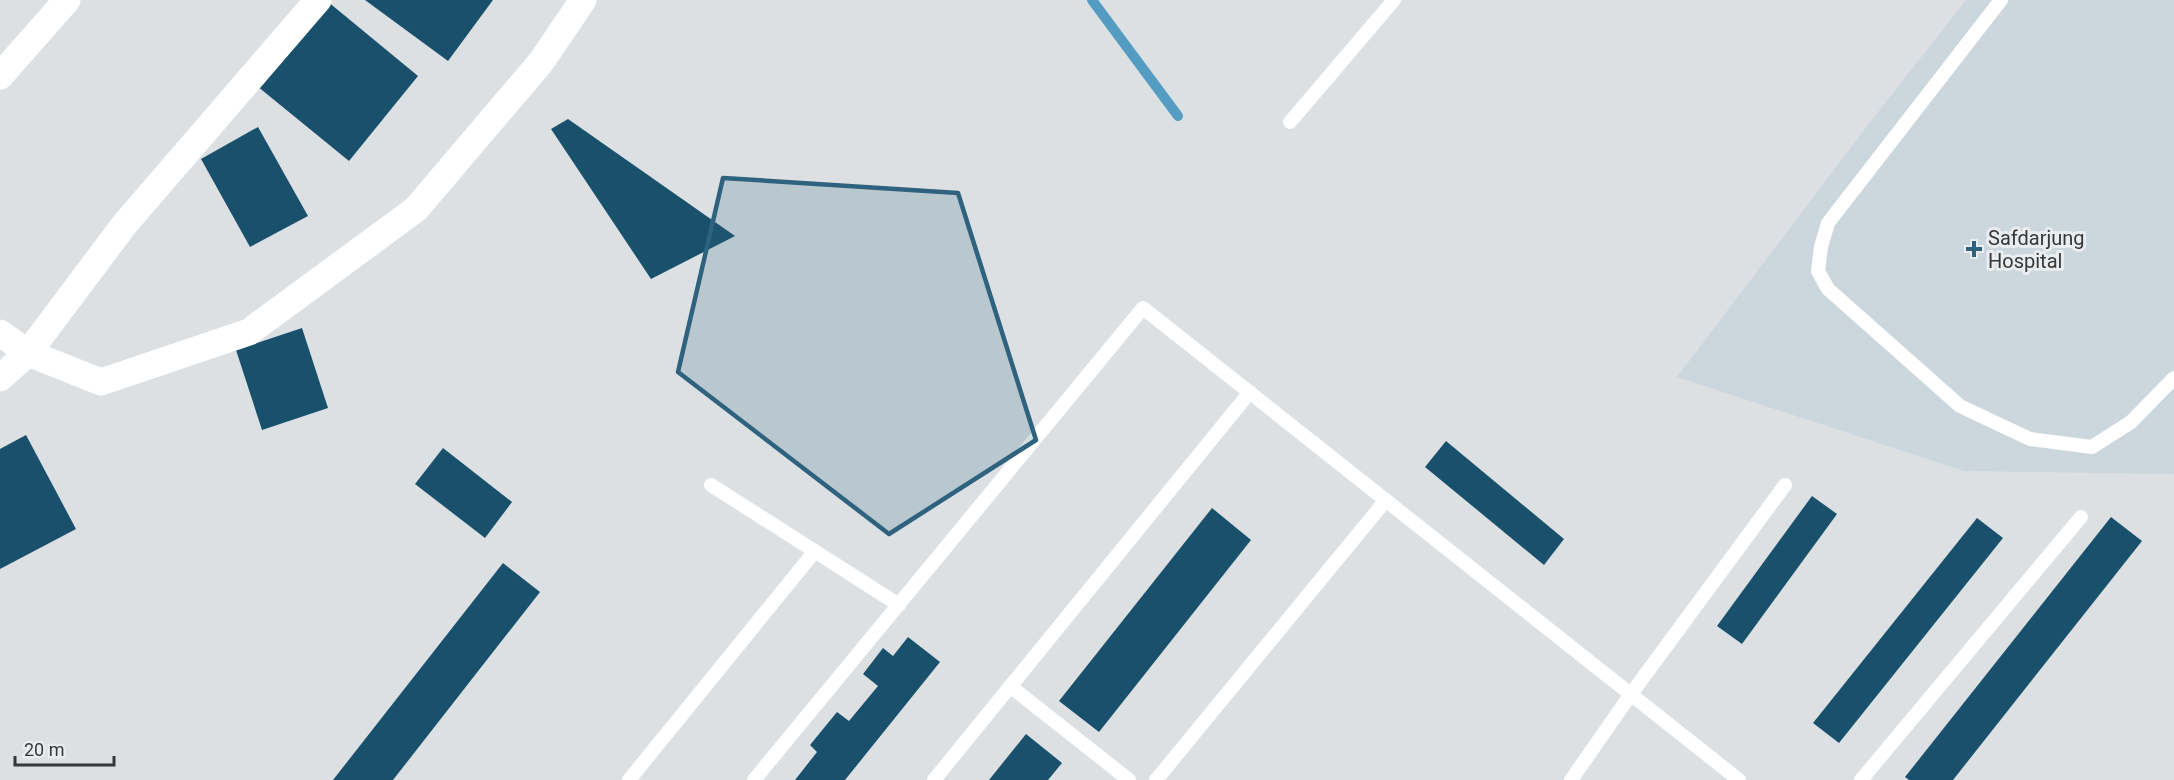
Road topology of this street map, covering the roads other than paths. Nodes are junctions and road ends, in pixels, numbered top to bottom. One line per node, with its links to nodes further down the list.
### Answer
1 (67, 0): 6 (street)
2 (318, 0): 9 (street)
3 (583, 0): 9 (street)
4 (1394, 0): 7 (lane)
5 (2001, 0): 11 (lane)
6 (0, 76)
7 (1290, 122)
8 (0, 333): 9 (street)
9 (28, 353): 10 (street)
10 (0, 378)
11 (2174, 378)
12 (1250, 392): 15 (lane); 18 (lane); 19 (lane)
13 (711, 485): 17 (lane)
14 (1785, 485): 20 (lane)
15 (1386, 500): 20 (lane); 25 (lane)
16 (2081, 517): 28 (lane)
17 (815, 551): 18 (lane); 21 (lane)
18 (899, 605): 22 (lane)
19 (1010, 686): 23 (lane); 24 (lane)
20 (1631, 694): 26 (lane); 27 (lane)
21 (628, 780)
22 (754, 780)
23 (934, 780)
24 (1129, 780)
25 (1156, 780)
26 (1571, 780)
27 (1739, 780)
28 (1862, 780)

